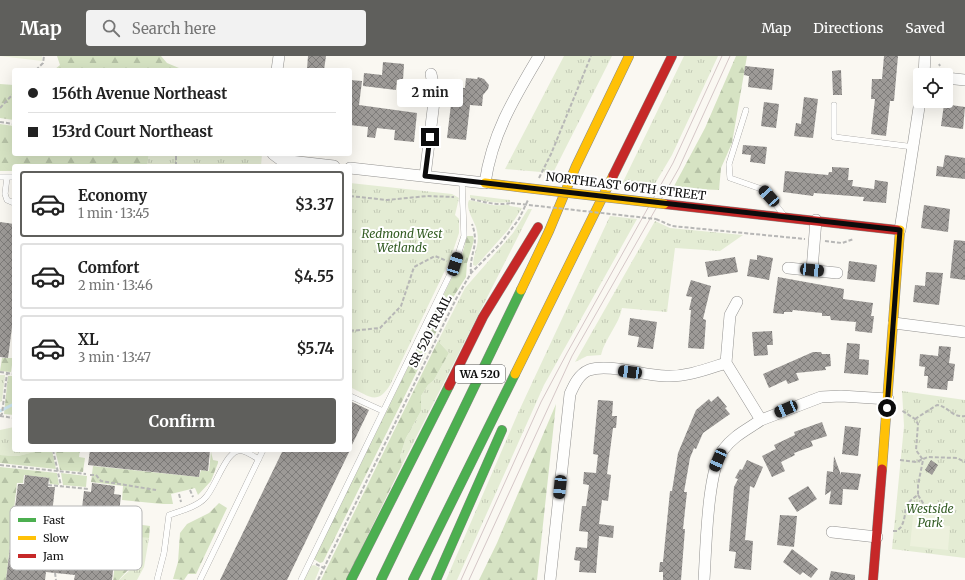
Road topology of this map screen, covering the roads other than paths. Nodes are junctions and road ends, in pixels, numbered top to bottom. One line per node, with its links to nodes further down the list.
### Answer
1 (279, 56): 6 (street)
2 (539, 56): 24 (street)
3 (629, 56): 17 (main road, WA 520)
4 (672, 56): 27 (main road, WA 520)
5 (925, 56): 7 (street)
6 (277, 68)
7 (924, 68)
8 (431, 74): 20 (street)
9 (953, 79): 10 (street)
10 (965, 80)
11 (834, 105): 14 (lane)
12 (919, 108): 14 (street)
13 (746, 110): 26 (lane)
14 (914, 147): 29 (street)
15 (277, 157): 16 (street)
16 (321, 164)
17 (576, 166): 52 (main road); 53 (main road, WA 520)
18 (352, 168): 20 (street, NORTHEAST 60TH STREET)
19 (7, 176): 21 (lane); 22 (lane); 25 (lane)
20 (425, 176): 23 (street, NORTHEAST 60TH STREET)
21 (0, 177)
22 (12, 177)
23 (462, 181): 24 (street, NORTHEAST 60TH STREET); 40 (lane)
24 (485, 183): 26 (main road, NORTHEAST 60TH STREET, bridge)
25 (12, 201)
26 (785, 216): 28 (main road, NORTHEAST 60TH STREET)
27 (593, 219): 37 (main road); 54 (main road, WA 520)
28 (816, 220): 29 (main road, NORTHEAST 60TH STREET); 31 (street)
29 (900, 230): 34 (main road)
30 (788, 268): 31 (street)
31 (812, 270): 32 (street)
32 (837, 273)
33 (737, 302): 36 (street)
34 (894, 323): 35 (street); 39 (main road)
35 (965, 332)
36 (726, 363): 41 (street); 56 (street)
37 (527, 372)
38 (352, 397): 40 (lane)
39 (888, 399): 41 (street); 48 (main road)
40 (383, 411): 51 (lane)
41 (761, 420): 57 (street)
42 (505, 422): 55 (main road)
43 (232, 452): 49 (lane)
44 (246, 452): 46 (lane)
45 (262, 452): 46 (lane)
46 (259, 459): 50 (lane)
47 (832, 532): 48 (street)
48 (877, 537): 58 (main road)
49 (157, 580)
50 (200, 580)
51 (301, 580)
52 (351, 580)
53 (381, 580)
54 (413, 580)
55 (436, 580)
56 (550, 580)
57 (704, 580)
58 (873, 580)

